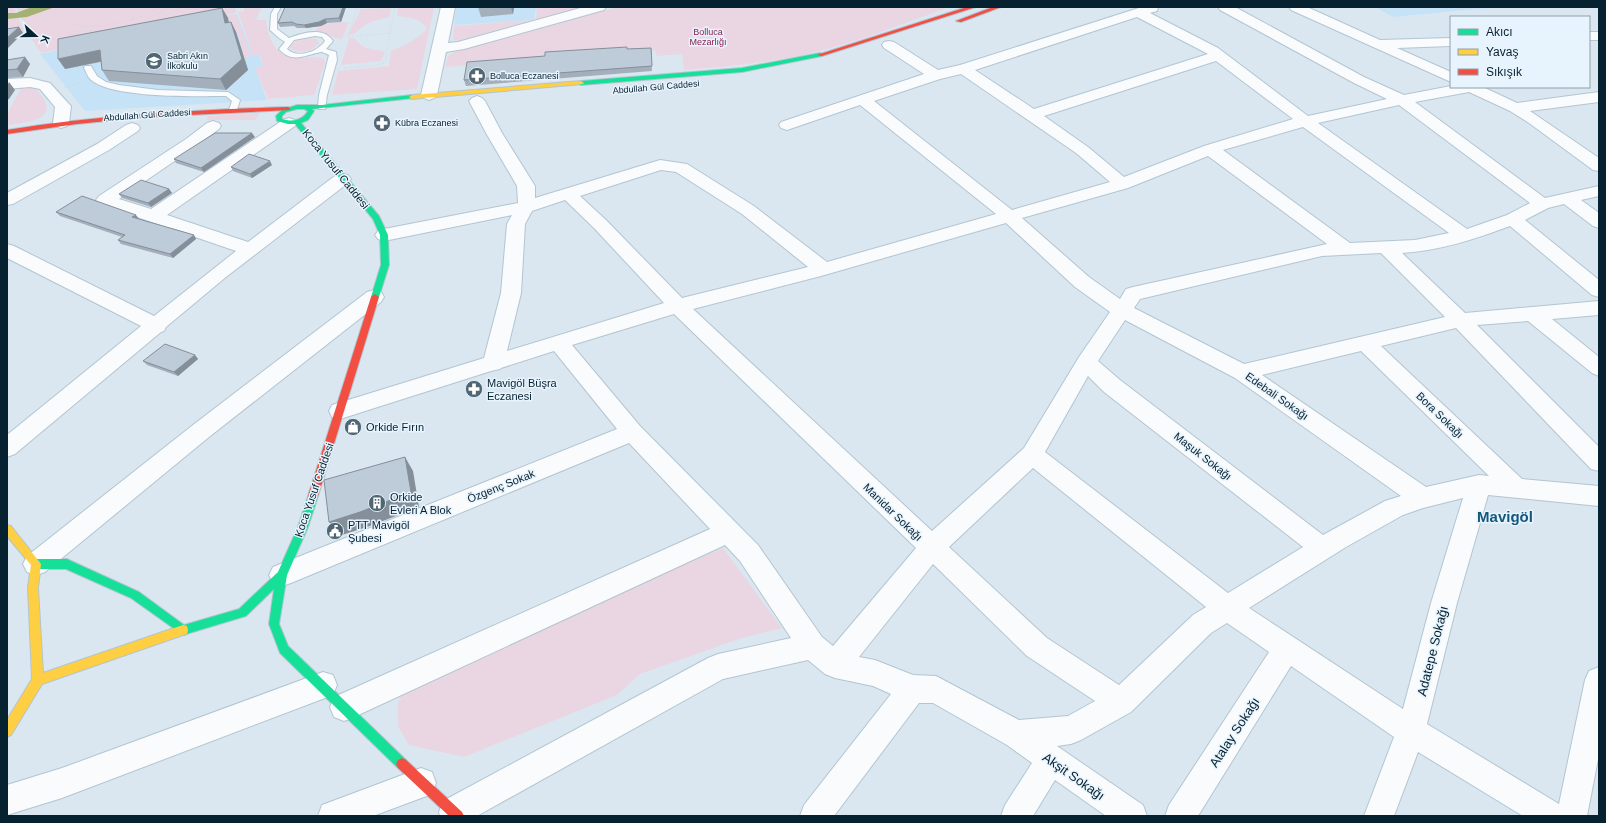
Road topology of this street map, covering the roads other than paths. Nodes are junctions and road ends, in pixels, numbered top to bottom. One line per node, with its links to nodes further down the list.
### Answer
1 (278, 7): 13 (lane)
2 (448, 7): 17 (street)
3 (599, 7): 17 (street)
4 (973, 7): 9 (street, Abdullah Gül Caddesi)
5 (998, 7): 11 (street)
6 (1156, 7): 10 (street)
7 (1225, 7): 32 (street)
8 (1296, 7): 15 (street)
9 (957, 10): 29 (street, Abdullah Gül Caddesi)
10 (1139, 12): 19 (street); 21 (street)
11 (938, 28)
12 (903, 40): 16 (street)
13 (289, 41): 18 (lane); 18 (lane)
14 (1450, 42): 15 (street)
15 (1378, 44): 24 (street)
16 (885, 46): 22 (street)
17 (440, 48): 29 (street)
18 (321, 49): 34 (lane)
19 (1219, 55): 39 (street); 42 (street)
20 (88, 68): 37 (lane)
21 (964, 69): 22 (street); 39 (street)
22 (936, 75): 31 (street)
23 (752, 78): 25 (street)
24 (1450, 78)
25 (731, 80)
26 (7, 84): 43 (street)
27 (1466, 88): 32 (street)
28 (1473, 88): 36 (street)
29 (429, 95): 34 (street, Abdullah Gül Caddesi)
30 (1599, 97): 36 (street)
31 (863, 100): 45 (street); 62 (street, Edebali Sokağı)
32 (1402, 100): 42 (street); 59 (street)
33 (481, 101): 38 (street); 60 (street)
34 (322, 106): 35 (street, Abdullah Gül Caddesi)
35 (306, 107): 41 (street, Abdullah Gül Caddesi); 41 (street)
36 (1515, 108): 52 (street)
37 (233, 110): 41 (street, Abdullah Gül Caddesi); 43 (street, Abdullah Gül Caddesi)
38 (359, 112)
39 (1032, 115): 54 (street)
40 (316, 118): 41 (street, Abdullah Gül Caddesi)
41 (292, 119): 44 (street, Abdullah Gül Caddesi); 53 (street, Koca Yusuf Caddesi); 61 (street)
42 (1305, 120): 51 (street); 66 (street)
43 (61, 123): 49 (street, Abdullah Gül Caddesi)
44 (271, 124)
45 (787, 125)
46 (211, 126): 61 (street)
47 (129, 128): 58 (street)
48 (95, 129): 50 (street, Abdullah Gül Caddesi)
49 (7, 132)
50 (7, 140)
51 (1210, 149): 54 (street); 69 (street)
52 (1599, 166)
53 (342, 179): 65 (street, Koca Yusuf Caddesi); 68 (street)
54 (1122, 184): 62 (street)
55 (1599, 191): 57 (street)
56 (568, 194): 60 (street); 71 (street); 74 (street, Manidar Sokağı)
57 (1567, 198): 59 (street); 64 (street)
58 (7, 200)
59 (1542, 204): 63 (street)
60 (525, 207): 65 (street); 83 (street)
61 (153, 216): 68 (street)
62 (1009, 216): 71 (street); 76 (street, Edebali Sokağı)
63 (1513, 219): 66 (street); 72 (street)
64 (1599, 222)
65 (384, 235): 73 (street, Koca Yusuf Caddesi)
66 (1465, 236): 67 (street)
67 (1385, 247): 69 (street); 78 (street)
68 (250, 249): 79 (street)
69 (1346, 249): 76 (street)
70 (7, 250): 79 (street)
71 (824, 269): 74 (street)
72 (1599, 290)
73 (374, 296): 86 (street, Koca Yusuf Caddesi); 99 (street)
74 (678, 306): 80 (street); 97 (street, Manidar Sokağı)
75 (1599, 308): 77 (street)
76 (1122, 310): 82 (street); 85 (street, Edebali Sokağı)
77 (1531, 313): 78 (street); 84 (street)
78 (1460, 320): 81 (street); 90 (street)
79 (157, 326): 88 (street)
80 (558, 342): 83 (street); 87 (street)
81 (1364, 342): 85 (street); 92 (street, Bora Sokağı)
82 (1086, 362): 89 (street); 98 (street, Maşuk Sokağı)
83 (493, 364): 86 (street)
84 (1599, 368)
85 (1242, 372): 94 (street, Edebali Sokağı)
86 (340, 411): 100 (street, Koca Yusuf Caddesi)
87 (632, 432): 96 (street); 100 (street, Özgenç Sokak)
88 (7, 448)
89 (1032, 454): 97 (street); 101 (street)
90 (1599, 462)
91 (1479, 485): 92 (street); 94 (street); 115 (street, Adatepe Sokağı)
92 (1516, 488): 93 (street)
93 (1599, 496)
94 (1423, 498): 98 (street)
95 (7, 529): 99 (street)
96 (727, 533): 105 (street); 113 (street)
97 (931, 548): 107 (street); 112 (street, Manidar Sokağı)
98 (1322, 548): 101 (street)
99 (36, 564): 104 (street); 108 (street)
100 (282, 575): 102 (street); 110 (street, Koca Yusuf Caddesi)
101 (1227, 608): 106 (street); 112 (street)
102 (242, 613): 103 (street); 104 (street)
103 (255, 617)
104 (183, 630): 108 (street)
105 (812, 646): 107 (street); 120 (street)
106 (1288, 648): 115 (street); 125 (street, Atalay Sokağı)
107 (835, 665): 111 (street, Akşit Sokağı)
108 (38, 680): 114 (street)
109 (1599, 680): 128 (street)
110 (323, 685): 113 (street, Koca Yusuf Caddesi); 119 (street)
111 (912, 688): 116 (street, Akşit Sokağı); 122 (street)
112 (1121, 702): 116 (street)
113 (344, 707): 118 (street, Koca Yusuf Caddesi)
114 (7, 731)
115 (1411, 731): 126 (street, Adatepe Sokağı); 127 (street)
116 (1017, 735): 117 (street, Akşit Sokağı)
117 (1051, 759): 123 (street); 124 (street, Akşit Sokağı)
118 (421, 783): 120 (street, Koca Yusuf Caddesi); 121 (street)
119 (7, 800)
120 (456, 814)
121 (333, 816)
122 (815, 816)
123 (1016, 816)
124 (1132, 816)
125 (1180, 816)
126 (1379, 816)
127 (1551, 816)
128 (1572, 816)

